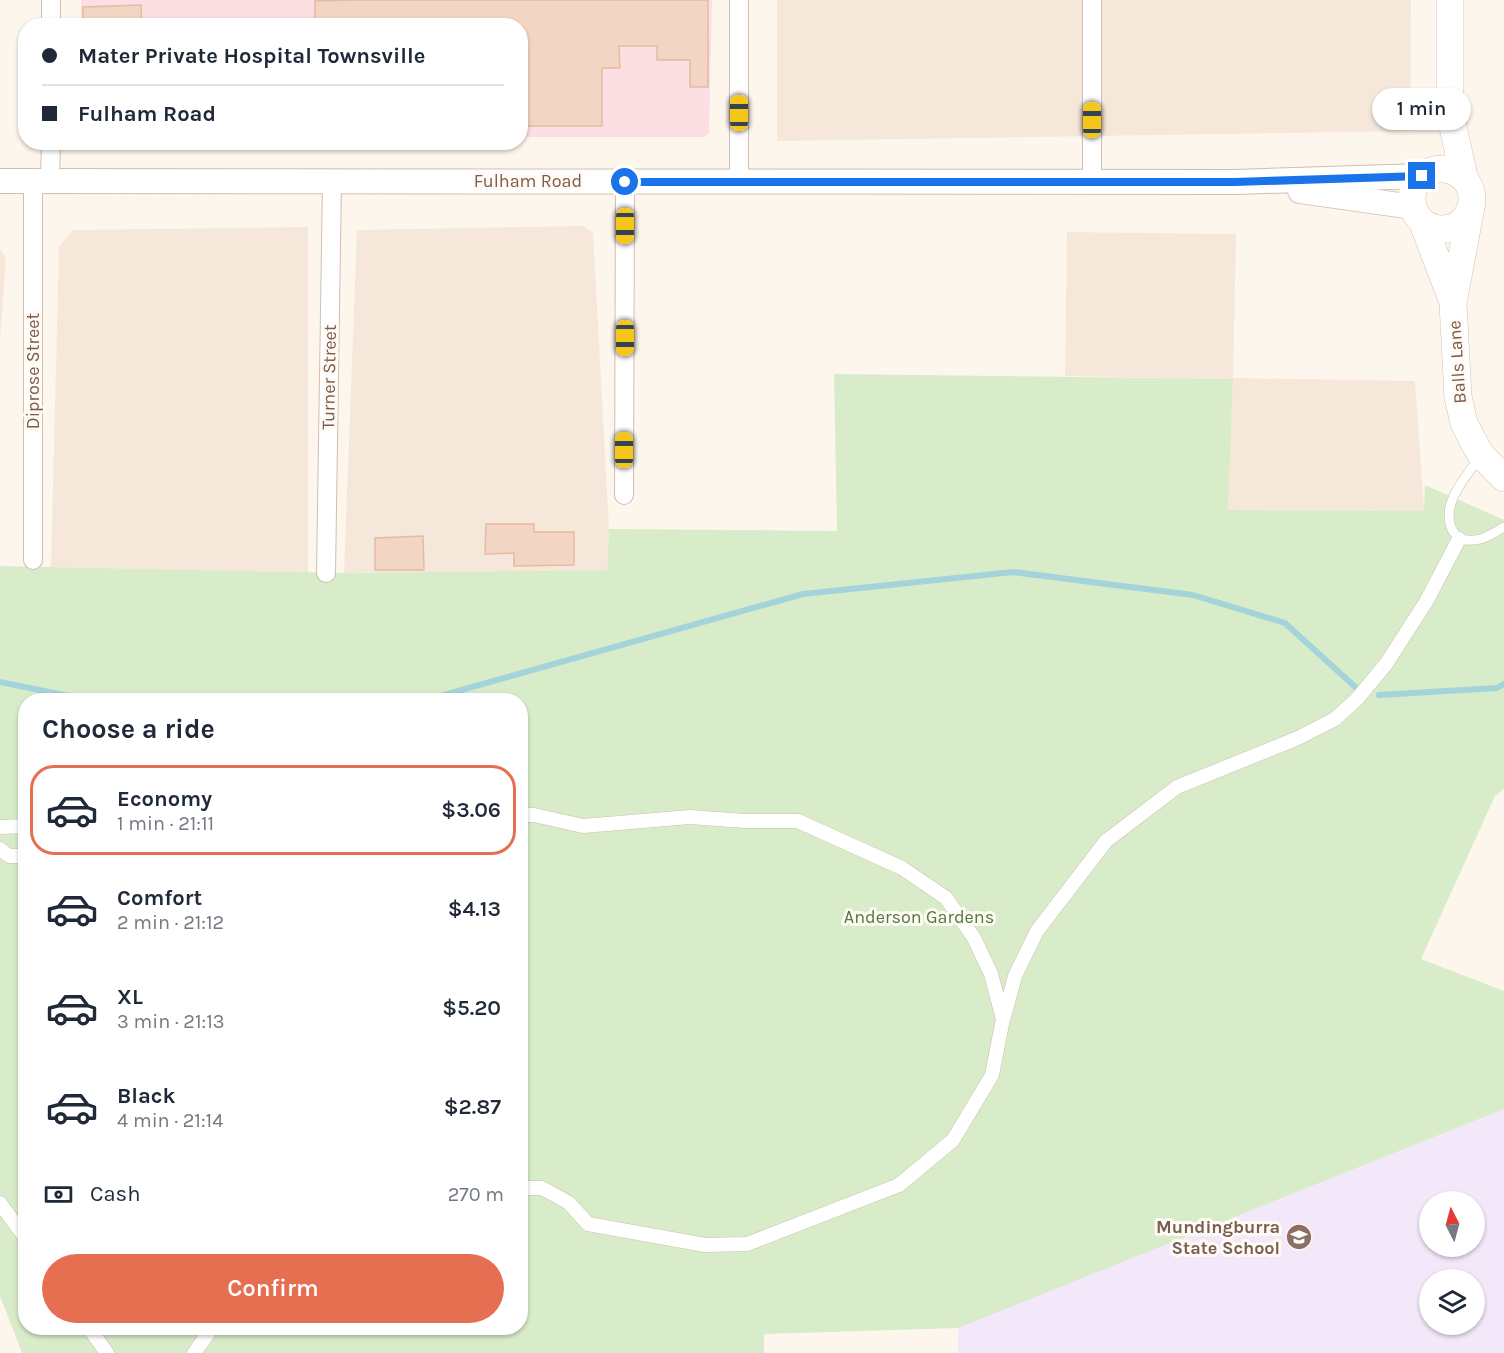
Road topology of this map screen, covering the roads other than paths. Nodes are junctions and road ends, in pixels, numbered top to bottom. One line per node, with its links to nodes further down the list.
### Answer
1 (51, 0): 5 (street)
2 (739, 0): 10 (street)
3 (1092, 0): 14 (street)
4 (1450, 0): 6 (main road)
5 (51, 18)
6 (1450, 113): 8 (main road); 9 (main road)
7 (49, 150): 12 (street, Diprose Street)
8 (1427, 173): 9 (main road); 16 (street, Fulham Road); 18 (main road)
9 (1464, 177): 17 (main road)
10 (739, 180): 14 (street, Fulham Road); 15 (street, Fulham Road)
11 (0, 181): 12 (street, Fulham Road)
12 (42, 181): 13 (street, Fulham Road); 25 (street, Diprose Street)
13 (332, 181): 15 (street, Fulham Road); 26 (street, Turner Street)
14 (1092, 181): 16 (street, Fulham Road)
15 (625, 182): 22 (street)
16 (1235, 182): 18 (street, Fulham Road)
17 (1472, 207): 18 (main road); 19 (main road, Balls Lane)
18 (1418, 214): 19 (main road, Balls Lane)
19 (1453, 303): 20 (main road, Balls Lane)
20 (1481, 454): 21 (main road, Balls Lane); 24 (lane)
21 (1504, 478)
22 (624, 495)
23 (1504, 527): 24 (lane)
24 (1459, 539): 32 (street)
25 (33, 560)
26 (326, 573)
27 (528, 815): 32 (street)
28 (18, 826): 29 (street)
29 (0, 827)
30 (0, 849): 31 (street)
31 (18, 856)
32 (1003, 1019): 33 (street)
33 (528, 1188)
34 (0, 1203): 35 (street)
35 (18, 1228)
36 (93, 1335): 38 (street)
37 (207, 1335): 39 (street)
38 (107, 1353)
39 (194, 1353)

